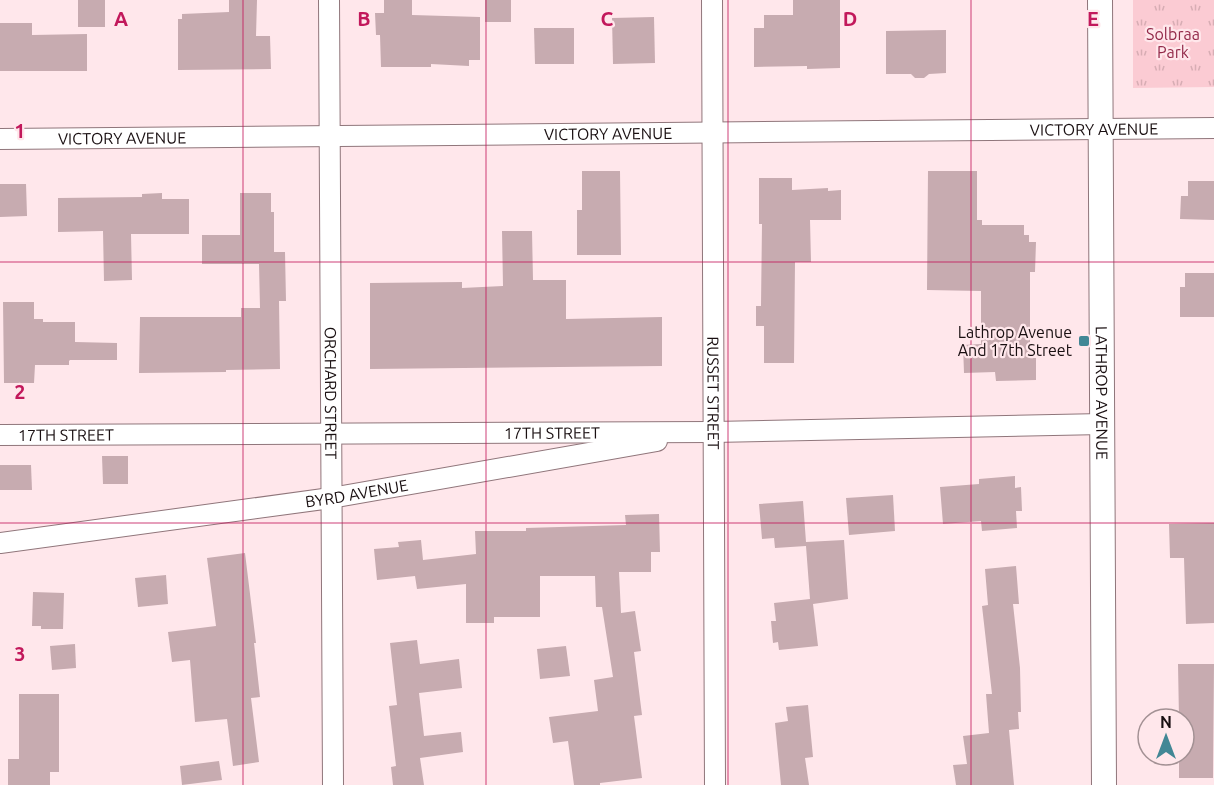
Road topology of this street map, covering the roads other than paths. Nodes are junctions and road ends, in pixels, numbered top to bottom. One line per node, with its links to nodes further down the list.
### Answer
1 (329, 0): 7 (street, ORCHARD STREET)
2 (712, 0): 6 (street, RUSSET STREET)
3 (1100, 0): 4 (street, LATHROP AVENUE)
4 (1101, 128): 5 (street, VICTORY AVENUE); 6 (street, VICTORY AVENUE); 9 (street, LATHROP AVENUE)
5 (1214, 128)
6 (713, 132): 7 (street, VICTORY AVENUE); 11 (street, RUSSET STREET)
7 (330, 136): 8 (street, VICTORY AVENUE); 10 (street, ORCHARD STREET)
8 (0, 139)
9 (1102, 424): 11 (street, 17TH STREET); 17 (street, LATHROP AVENUE)
10 (332, 432): 11 (street, 17TH STREET); 12 (street, 17TH STREET); 13 (street, ORCHARD STREET)
11 (713, 432): 13 (street, BYRD AVENUE); 16 (street, RUSSET STREET)
12 (0, 435)
13 (331, 498): 14 (street, BYRD AVENUE); 15 (street, ORCHARD STREET)
14 (0, 543)
15 (333, 785)
16 (715, 785)
17 (1104, 785)

